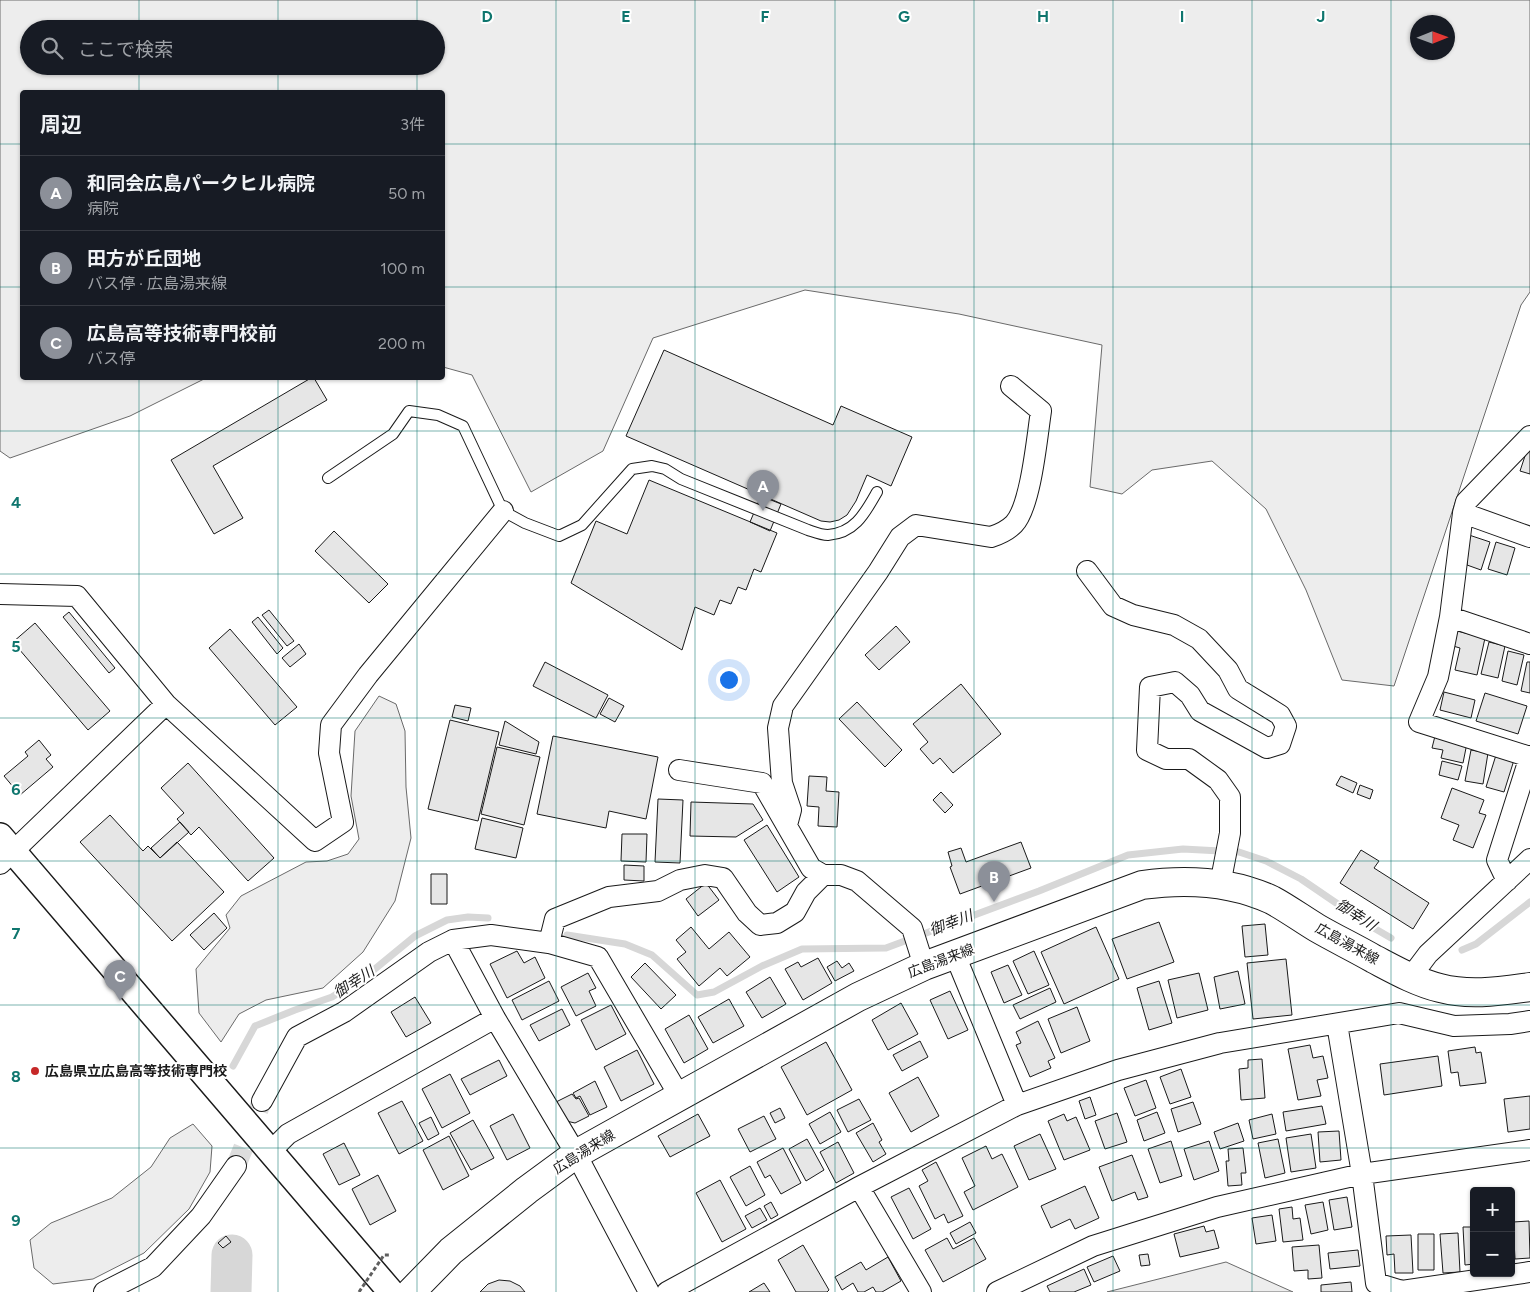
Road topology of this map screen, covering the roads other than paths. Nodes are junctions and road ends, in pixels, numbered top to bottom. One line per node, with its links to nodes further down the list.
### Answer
1 (1010, 386): 15 (street)
2 (1530, 436): 6 (street)
3 (328, 478): 5 (lane)
4 (878, 492): 5 (lane)
5 (503, 511): 12 (street)
6 (1464, 512): 7 (street); 10 (street)
7 (1530, 537)
8 (1087, 571): 20 (street)
9 (0, 594): 12 (street)
10 (1450, 617): 11 (street); 13 (street)
11 (1530, 644)
12 (166, 704): 16 (street)
13 (1530, 757): 19 (street)
14 (679, 770): 15 (street)
15 (787, 825): 18 (street)
16 (5, 851): 34 (street)
17 (1530, 859): 19 (street)
18 (822, 874): 22 (street); 24 (street)
19 (1507, 881): 25 (street)
20 (1220, 884): 23 (main road, 広島湯来線); 25 (main road, 広島湯来線)
21 (453, 940): 22 (street); 27 (street); 31 (street)
22 (549, 943): 30 (street)
23 (955, 955): 24 (main road, 広島湯来線); 32 (street)
24 (924, 966): 30 (main road, 広島湯来線)
25 (1410, 978): 26 (main road, 広島湯来線)
26 (1530, 987)
27 (495, 1018): 34 (street); 35 (street)
28 (1530, 1021): 29 (street)
29 (1337, 1024): 32 (street); 37 (street)
30 (680, 1097): 35 (main road, 広島湯来線)
31 (262, 1101)
32 (1017, 1106): 38 (street)
33 (1530, 1150): 37 (street)
34 (270, 1152): 41 (street)
35 (576, 1154): 42 (main road, 広島湯来線); 43 (street)
36 (236, 1166): 40 (street)
37 (1362, 1174): 39 (street); 46 (street)
38 (859, 1186): 44 (street); 45 (street)
39 (1530, 1272)
40 (104, 1292)
41 (391, 1292)
42 (411, 1292)
43 (648, 1292)
44 (667, 1292)
45 (921, 1292)
46 (997, 1292)

